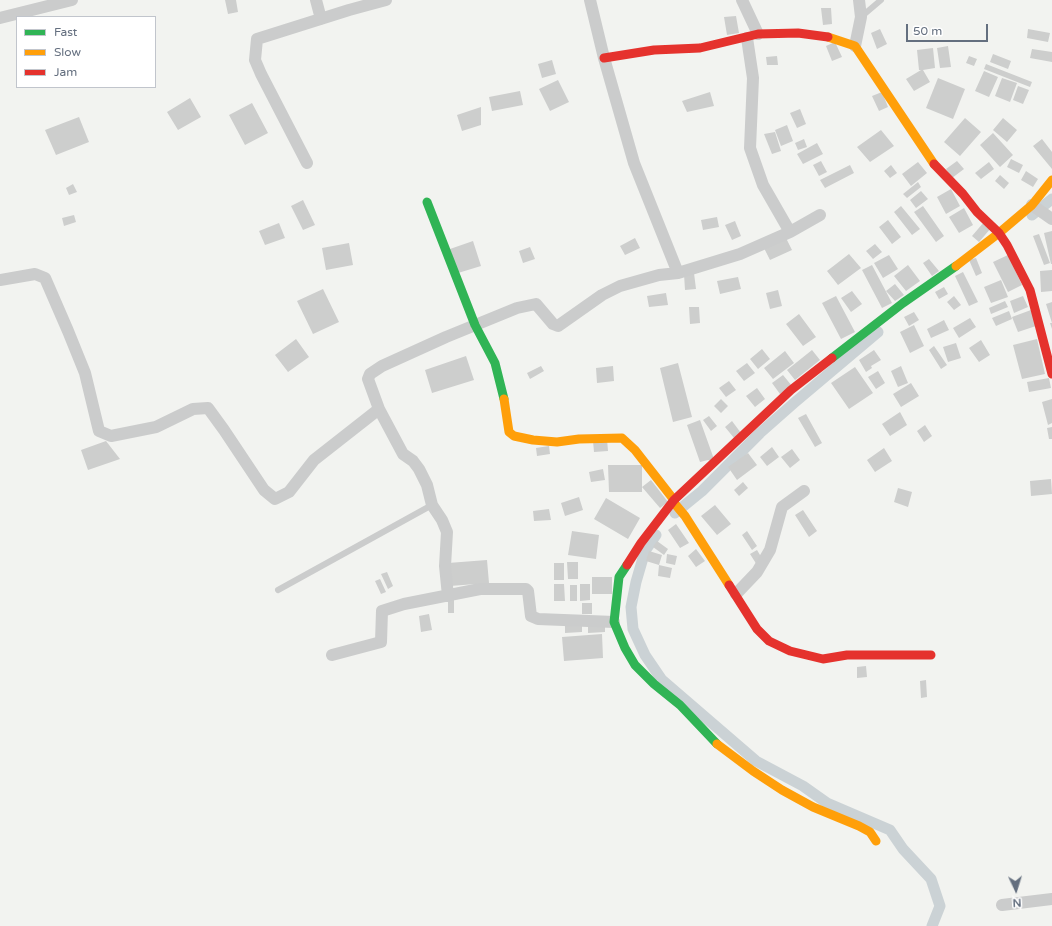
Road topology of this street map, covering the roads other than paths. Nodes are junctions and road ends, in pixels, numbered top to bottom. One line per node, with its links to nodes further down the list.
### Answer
1 (72, 0): 9 (street)
2 (316, 0): 10 (street)
3 (386, 0): 10 (street)
4 (590, 0): 13 (street)
5 (742, 0): 11 (street)
6 (859, 0): 8 (street)
7 (881, 0): 8 (lane)
8 (861, 17): 12 (street)
9 (0, 18)
10 (321, 19): 14 (street)
11 (753, 36): 12 (street); 13 (street); 19 (street)
12 (855, 46): 20 (street)
13 (604, 58): 21 (street)
14 (307, 163)
15 (1052, 180): 17 (street)
16 (427, 202): 23 (street)
17 (1041, 212): 20 (street)
18 (820, 215): 19 (street)
19 (790, 232): 21 (street)
20 (1000, 235): 24 (street); 27 (street)
21 (678, 272): 23 (street)
22 (0, 280): 25 (street)
23 (475, 325): 25 (street); 27 (street)
24 (1052, 374)
25 (379, 409): 28 (street)
26 (804, 491): 30 (street)
27 (674, 502): 30 (street); 32 (street)
28 (432, 505): 29 (lane); 31 (street)
29 (278, 590)
30 (736, 594): 34 (street)
31 (448, 596): 32 (street); 33 (street)
32 (614, 622): 35 (street)
33 (332, 655)
34 (931, 655)
35 (876, 841)
36 (1052, 898): 37 (street)
37 (1002, 905)

